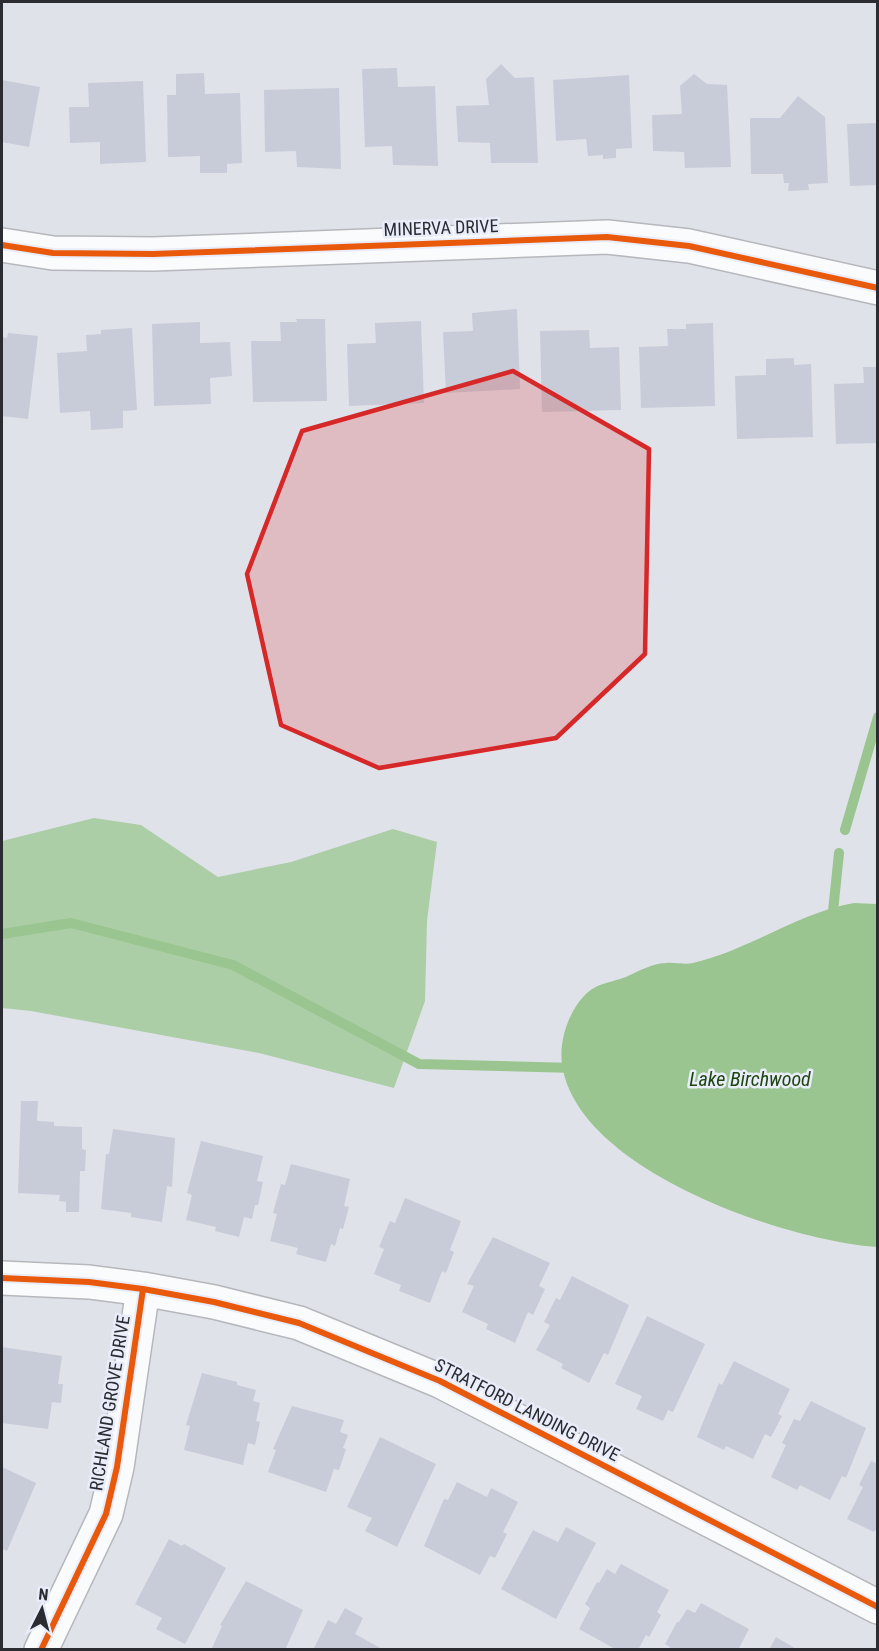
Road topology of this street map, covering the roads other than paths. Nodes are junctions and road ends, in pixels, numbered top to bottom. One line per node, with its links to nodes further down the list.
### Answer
1 (2, 245): 2 (street, MINERVA DRIVE)
2 (878, 288)
3 (2, 1278): 4 (street, STRATFORD LANDING DRIVE)
4 (143, 1289): 5 (street, STRATFORD LANDING DRIVE); 6 (street, RICHLAND GROVE DRIVE)
5 (878, 1607)
6 (41, 1650)

